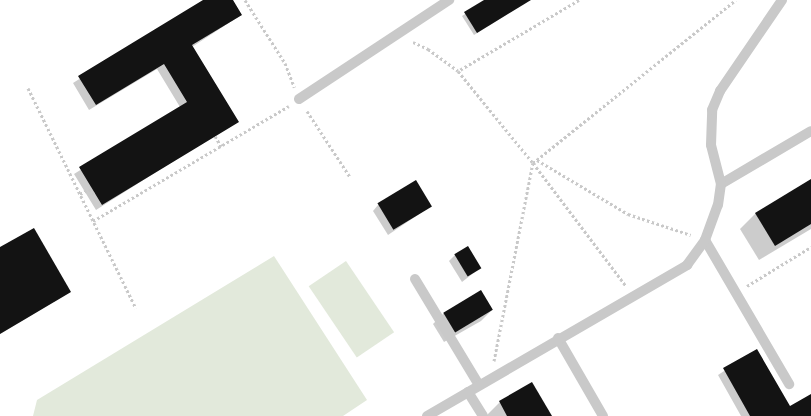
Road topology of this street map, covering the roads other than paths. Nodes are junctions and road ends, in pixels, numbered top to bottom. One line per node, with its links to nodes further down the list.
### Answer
1 (448, 0): 3 (lane)
2 (782, 0): 5 (lane)
3 (300, 99)
4 (811, 131): 5 (lane)
5 (721, 184): 6 (lane)
6 (705, 240): 8 (lane); 9 (lane)
7 (415, 279): 10 (lane)
8 (558, 338): 10 (lane); 14 (lane)
9 (789, 384)
10 (479, 385): 11 (lane)
11 (468, 392): 12 (lane); 13 (lane)
12 (428, 416)
13 (483, 416)
14 (603, 416)

